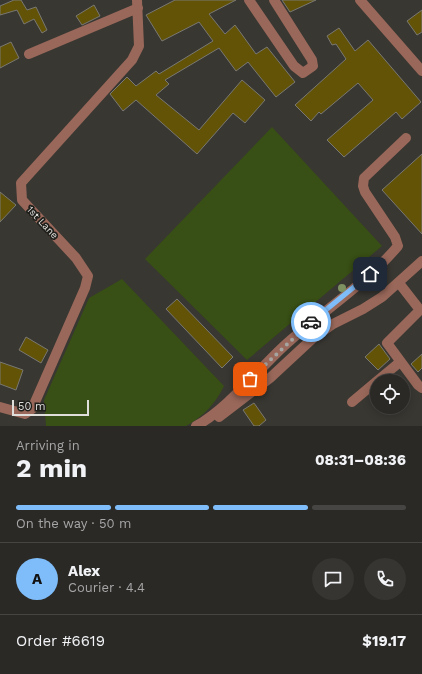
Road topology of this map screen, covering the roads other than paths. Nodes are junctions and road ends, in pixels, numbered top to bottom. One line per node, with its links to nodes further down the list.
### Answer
1 (249, 0): 2 (street)
2 (274, 0)
3 (360, 0): 6 (street)
4 (137, 4): 5 (street); 15 (street, 1st Lane)
5 (28, 54)
6 (422, 71)
7 (406, 138): 16 (street)
8 (422, 261): 9 (street)
9 (399, 283): 10 (street); 17 (street)
10 (400, 362): 11 (street); 13 (street)
11 (385, 374)
12 (370, 387): 14 (street)
13 (422, 388)
14 (352, 402)
15 (0, 407)
16 (196, 426)
17 (208, 426)

